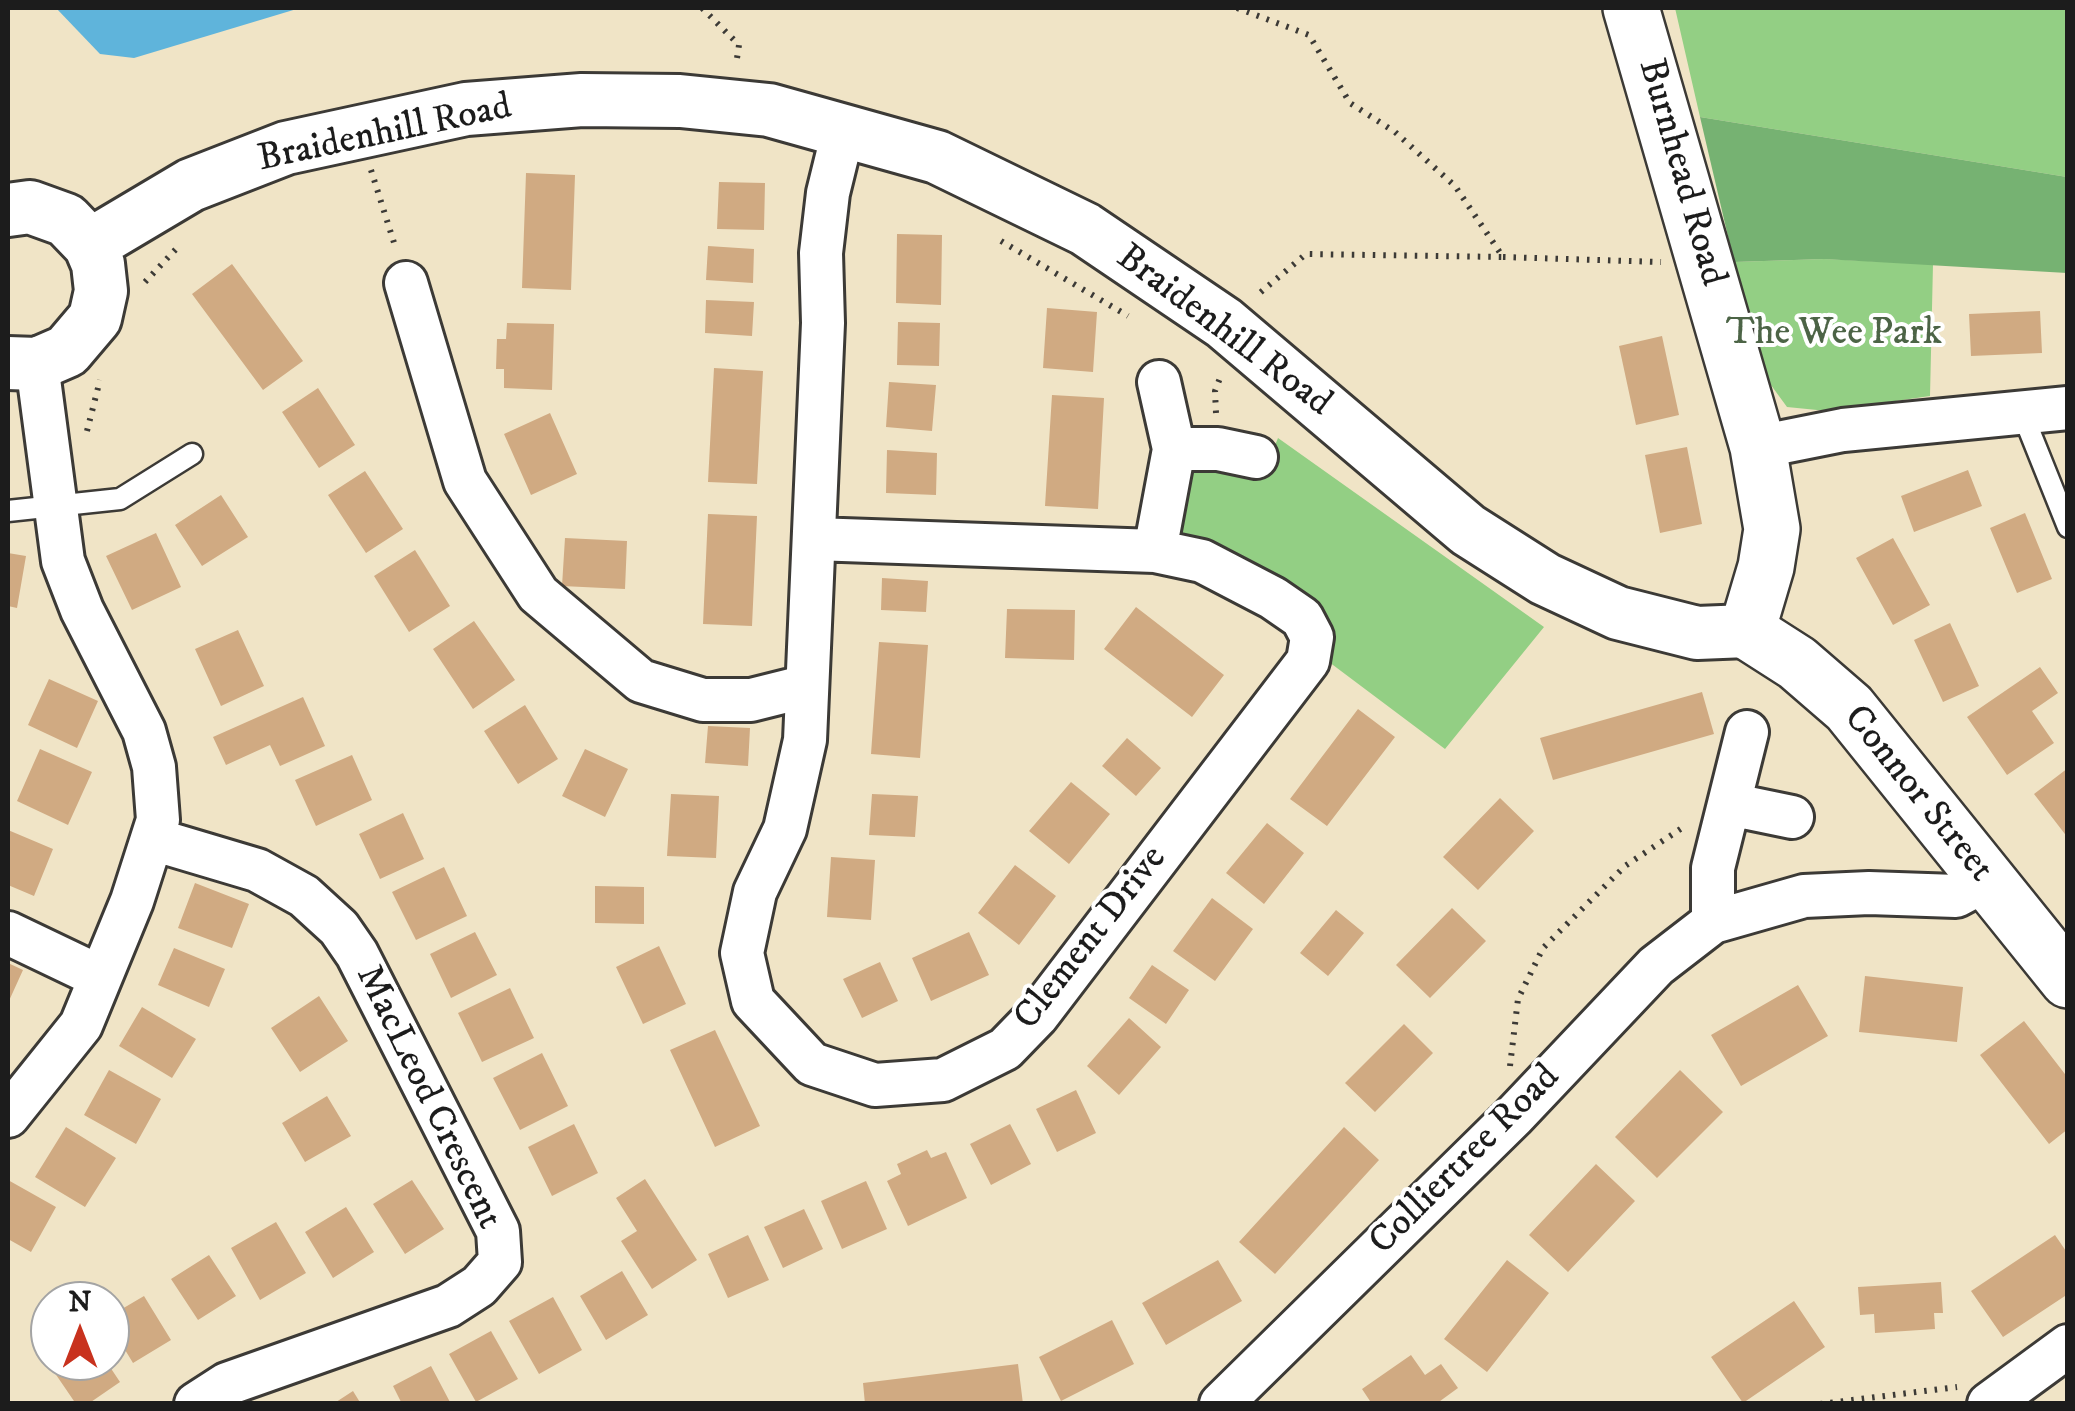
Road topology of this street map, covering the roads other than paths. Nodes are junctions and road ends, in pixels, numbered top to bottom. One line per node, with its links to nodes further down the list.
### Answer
1 (1632, 8): 10 (main road, Burnhead Road)
2 (844, 128): 4 (street, Braidenhill Road); 17 (street, Clement Drive); 19 (street, Braidenhill Road)
3 (8, 210): 4 (street)
4 (90, 244): 6 (street)
5 (406, 284): 20 (street)
6 (22, 363): 14 (street)
7 (1159, 382): 11 (street)
8 (2068, 408): 9 (street)
9 (2020, 410): 10 (street); 16 (lane)
10 (1758, 447): 19 (main road, Burnhead Road)
11 (1174, 449): 13 (street); 18 (street)
12 (192, 454): 14 (lane)
13 (1256, 457)
14 (56, 508): 15 (lane); 24 (street)
15 (8, 511)
16 (2068, 527)
17 (814, 540): 18 (street, Clement Drive); 20 (street, Clement Drive)
18 (1155, 551): 20 (street, Clement Drive)
19 (1747, 631): 25 (main road, Connor Street)
20 (807, 686)
21 (1747, 732): 22 (street)
22 (1729, 804): 23 (street); 26 (street)
23 (1792, 817)
24 (153, 838): 28 (street); 33 (street, MacLeod Crescent)
25 (1986, 880): 26 (street, Colliertree Road); 29 (main road, Connor Street)
26 (1713, 922): 34 (street, Colliertree Road)
27 (8, 933): 28 (street)
28 (98, 976): 30 (street)
29 (2068, 980)
30 (8, 1116)
31 (2068, 1346): 32 (street)
32 (2003, 1394)
33 (196, 1404)
34 (1221, 1404)

